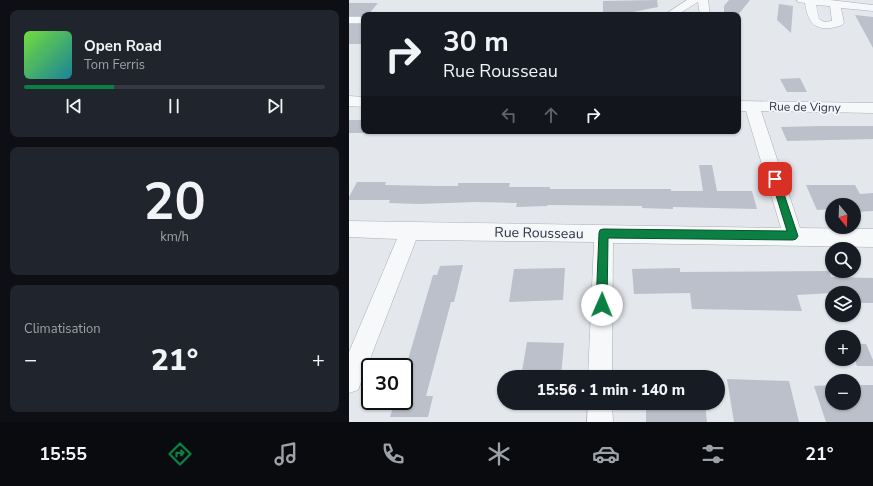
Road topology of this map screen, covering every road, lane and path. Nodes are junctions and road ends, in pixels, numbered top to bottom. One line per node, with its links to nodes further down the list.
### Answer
1 (695, 0): 6 (street)
2 (703, 0): 7 (street)
3 (806, 1): 4 (street); 4 (street)
4 (837, 3): 5 (street)
5 (873, 8)
6 (674, 12)
7 (705, 12)
8 (349, 20): 9 (street)
9 (361, 20)
10 (349, 101): 11 (street)
11 (361, 102)
12 (745, 106): 13 (street, Rue de Vigny); 17 (street)
13 (873, 108)
14 (349, 229): 15 (street, Rue Rousseau)
15 (410, 231): 16 (street, Rue Rousseau); 20 (street)
16 (603, 233): 17 (street, Rue Rousseau); 19 (street)
17 (793, 236): 18 (street, Rue Rousseau)
18 (873, 238)
19 (600, 370)
20 (349, 381)
21 (600, 410): 22 (street)
22 (600, 422)

